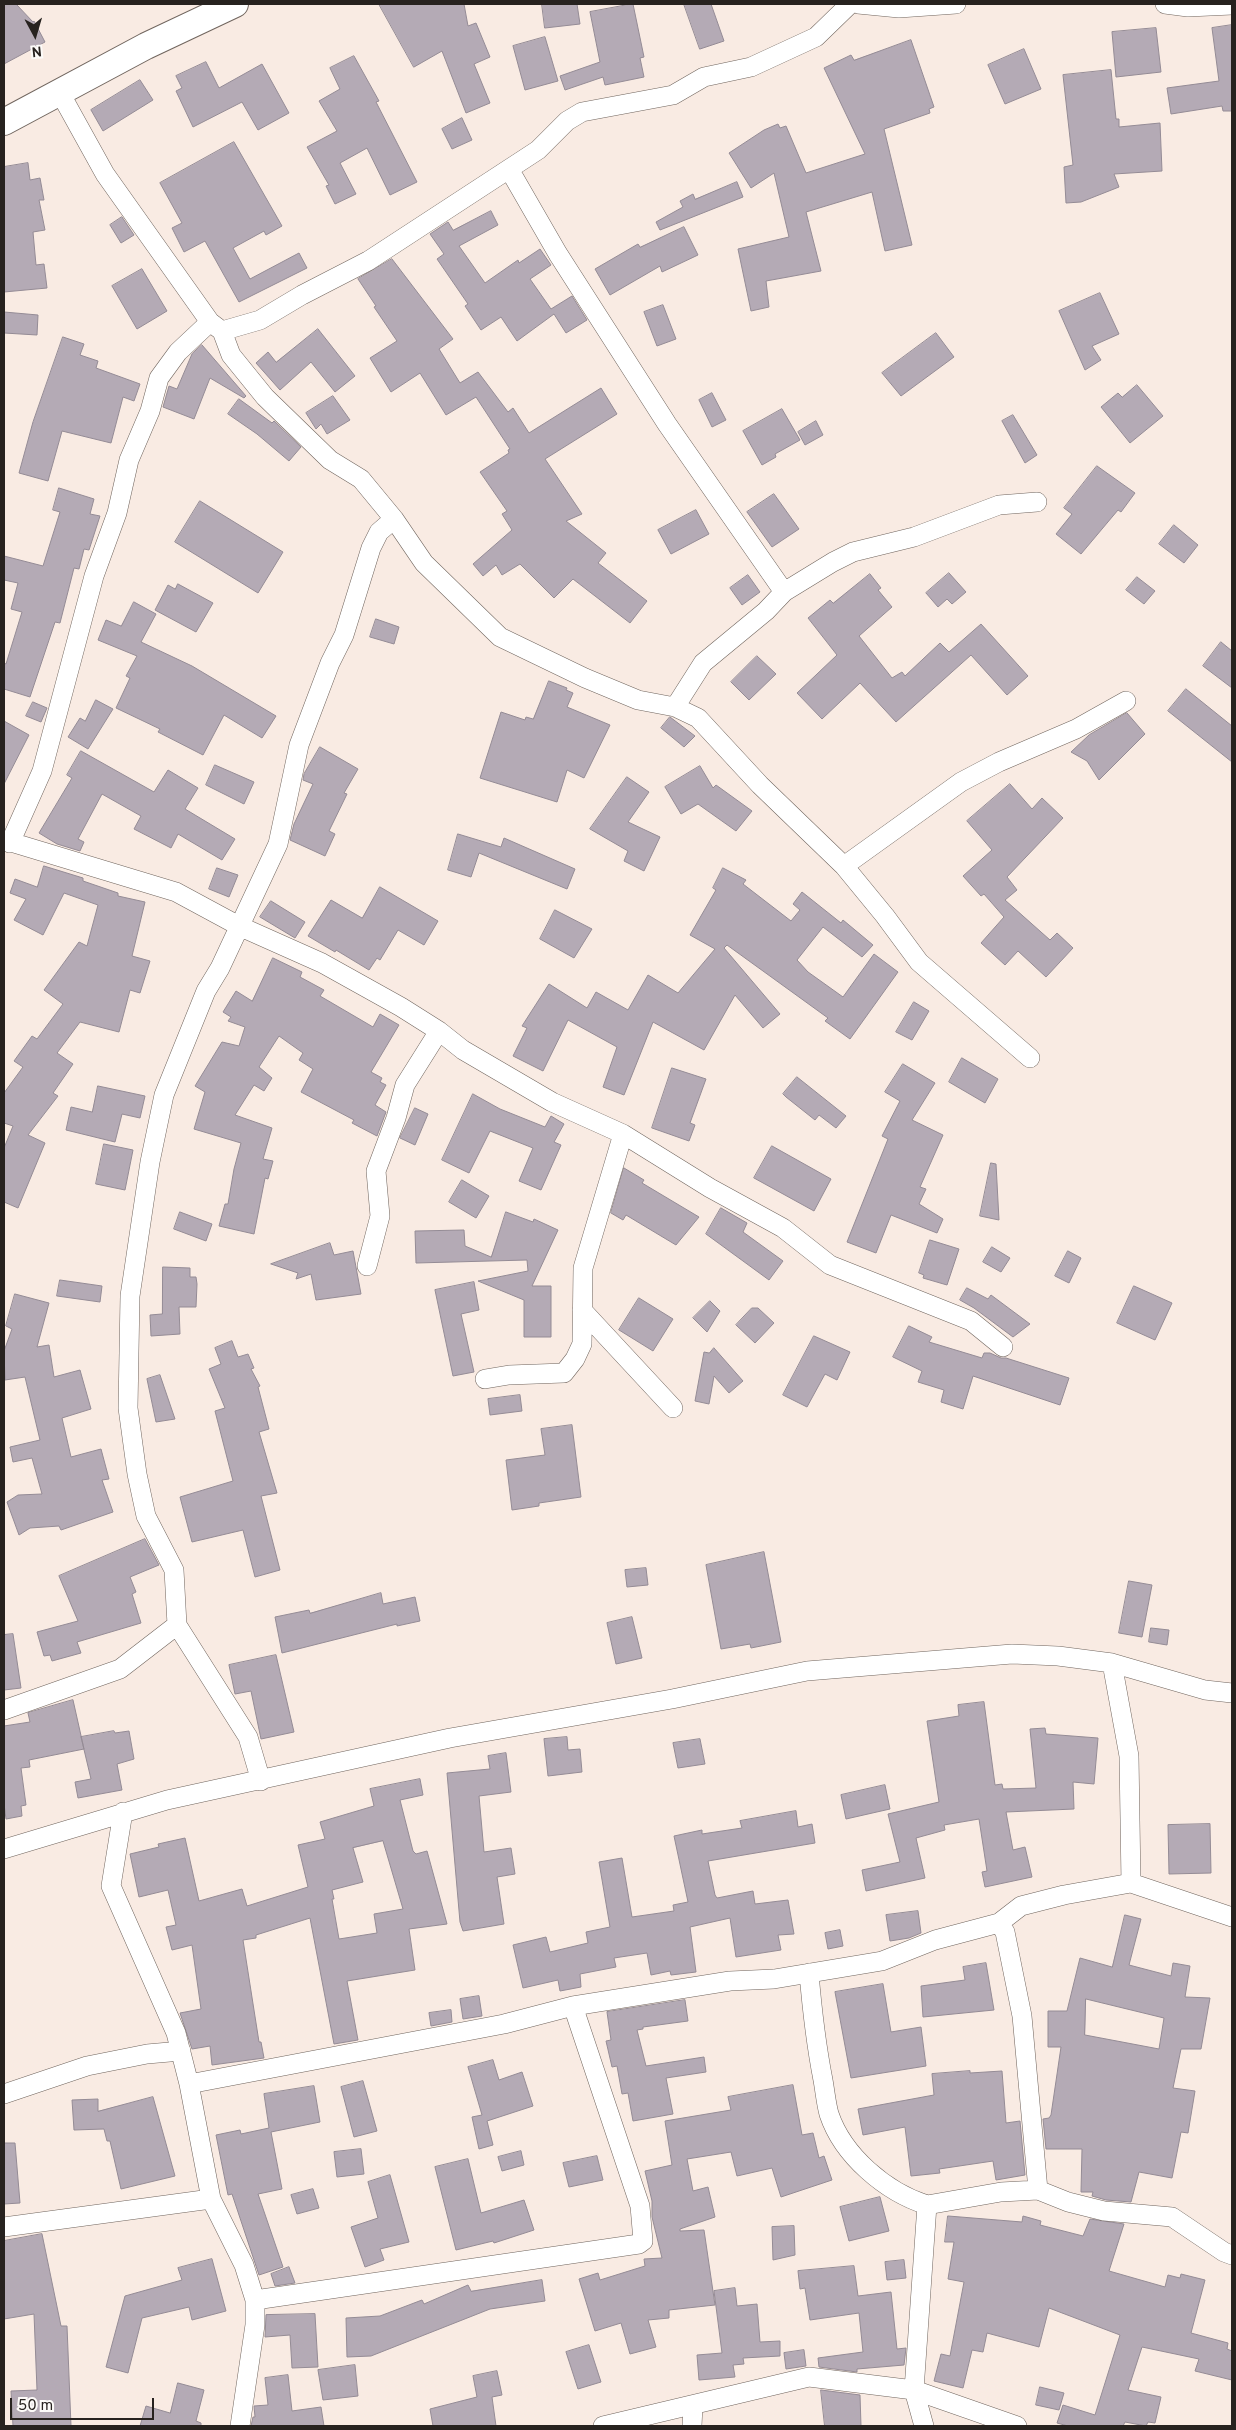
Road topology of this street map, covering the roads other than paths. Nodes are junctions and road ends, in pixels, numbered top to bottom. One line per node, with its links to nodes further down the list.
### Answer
1 (235, 4): 7 (main road)
2 (850, 4): 9 (street)
3 (858, 4): 4 (street)
4 (956, 4)
5 (1164, 4): 6 (street)
6 (1232, 6)
7 (59, 91): 8 (main road); 11 (street)
8 (4, 122)
9 (509, 169): 10 (street); 15 (street)
10 (260, 320): 11 (street); 12 (street)
11 (216, 327): 12 (street); 18 (street)
12 (232, 355): 14 (street)
13 (1037, 502): 15 (street)
14 (394, 519): 17 (street); 20 (street)
15 (784, 592): 17 (street)
16 (1126, 701): 19 (street)
17 (675, 707): 19 (street)
18 (7, 842): 20 (street)
19 (844, 866): 22 (street)
20 (239, 926): 21 (street); 29 (street)
21 (439, 1031): 23 (street); 24 (street)
22 (1030, 1058)
23 (623, 1134): 25 (street); 26 (street)
24 (366, 1266)
25 (582, 1310): 27 (street); 28 (street)
26 (1003, 1347)
27 (485, 1379)
28 (673, 1408)
29 (178, 1625): 32 (street); 33 (street)
30 (1112, 1664): 31 (street); 33 (street); 36 (street)
31 (1232, 1693)
32 (4, 1710)
33 (261, 1781): 34 (street)
34 (123, 1812): 35 (street); 41 (street)
35 (4, 1849)
36 (1131, 1883): 37 (street); 38 (street)
37 (1232, 1917)
38 (999, 1923): 39 (street); 44 (street)
39 (809, 1973): 40 (street); 46 (street)
40 (573, 2006): 42 (street); 49 (street)
41 (181, 2051): 42 (street); 43 (street)
42 (190, 2084): 45 (street)
43 (4, 2094)
44 (1038, 2190): 46 (street); 48 (street)
45 (211, 2199): 47 (street); 49 (street)
46 (927, 2205): 50 (street)
47 (4, 2227)
48 (1232, 2255)
49 (255, 2300): 52 (street)
50 (914, 2390): 51 (street); 55 (street); 56 (street)
51 (692, 2406): 53 (street); 54 (street)
52 (240, 2426)
53 (603, 2426)
54 (692, 2426)
55 (924, 2426)
56 (1017, 2426)

